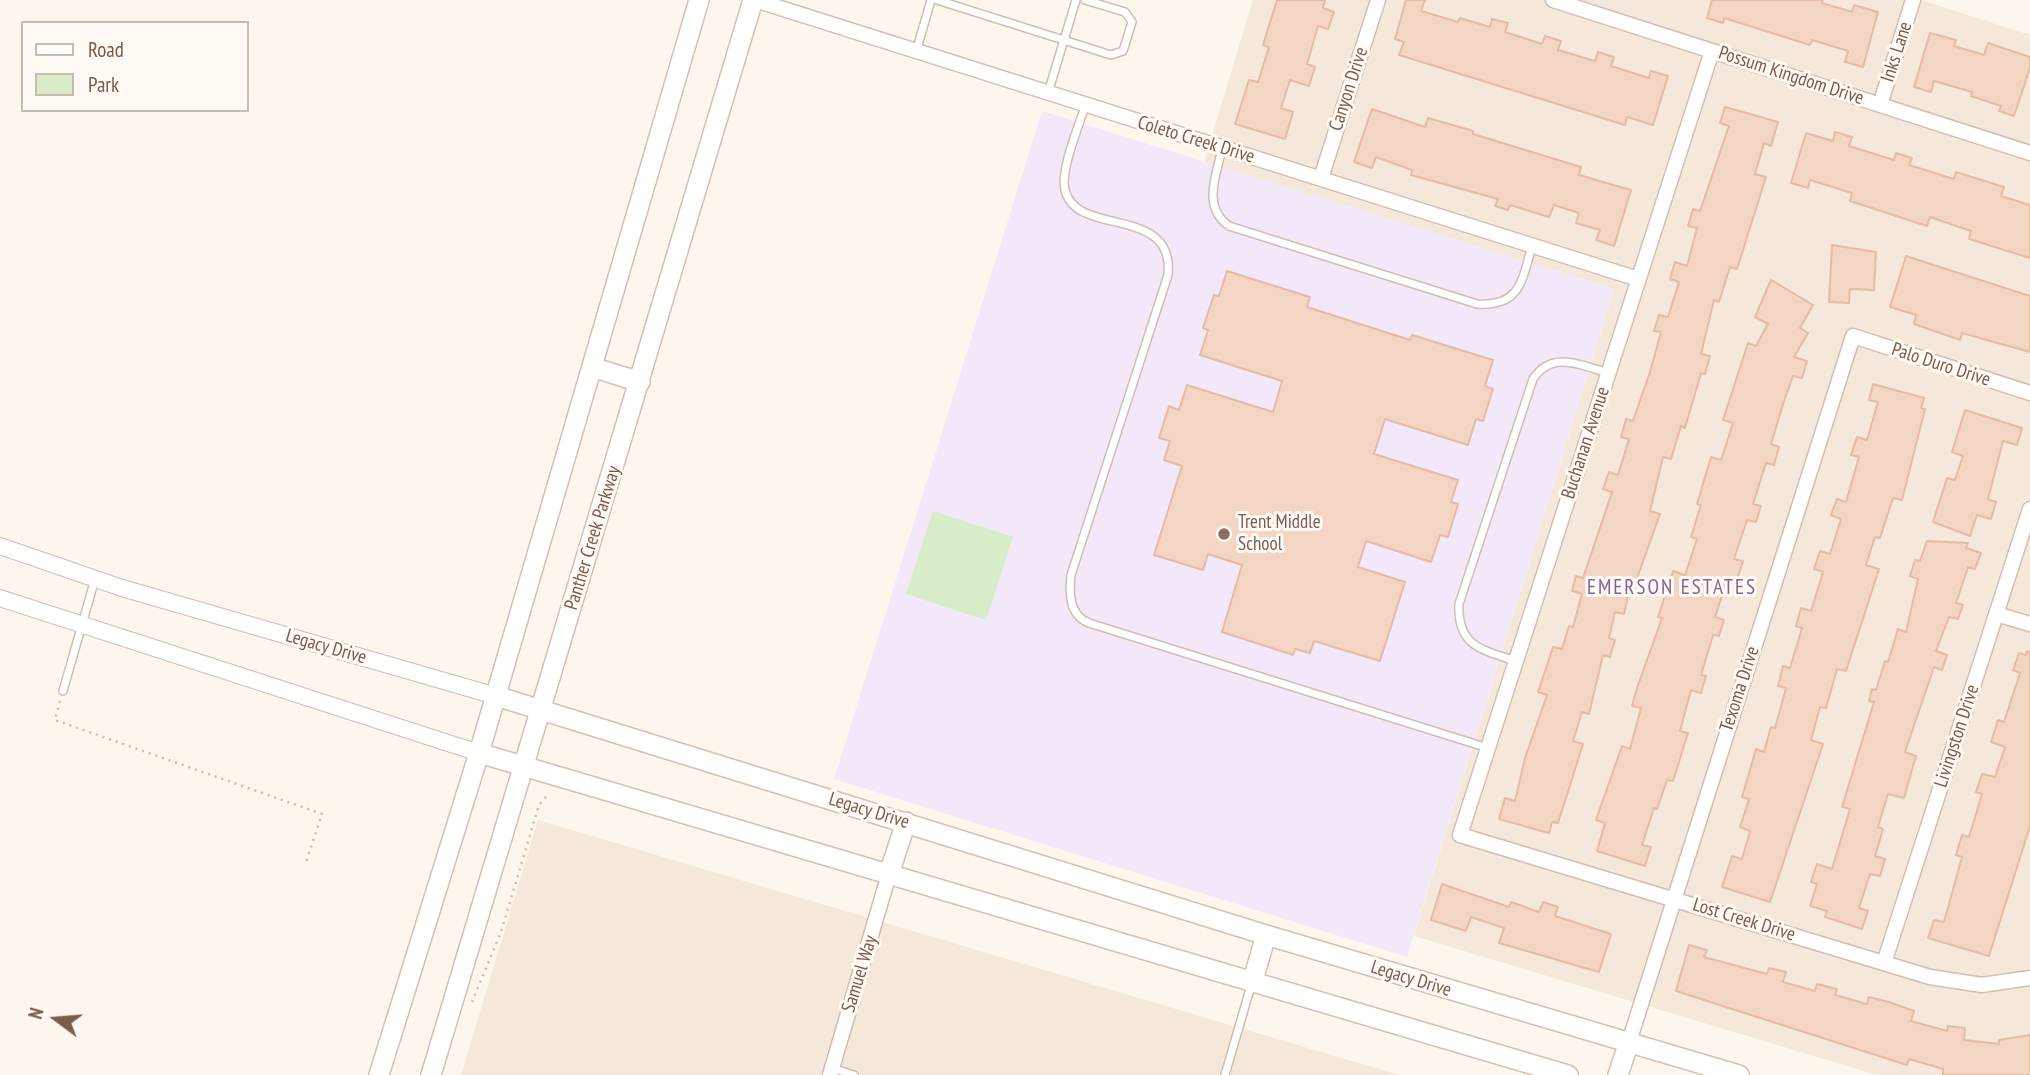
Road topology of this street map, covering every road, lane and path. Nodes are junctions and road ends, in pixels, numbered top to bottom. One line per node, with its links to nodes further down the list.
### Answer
1 (699, 0): 21 (main road)
2 (754, 0): 11 (street, Coleto Creek Drive); 23 (main road, Panther Creek Parkway)
3 (934, 0): 9 (lane); 11 (lane)
4 (1076, 0): 9 (lane)
5 (1085, 0): 9 (lane)
6 (1378, 0): 17 (street, Canyon Drive)
7 (1553, 0): 10 (street, Possum Kingdom Drive)
8 (1913, 0): 13 (street, Inks Lane)
9 (1063, 40): 12 (lane)
10 (1712, 51): 13 (street, Possum Kingdom Drive); 19 (street, Buchanan Avenue)
11 (916, 52): 12 (street, Coleto Creek Drive)
12 (1048, 94): 14 (street, Coleto Creek Drive)
13 (1880, 105): 16 (street, Possum Kingdom Drive)
14 (1085, 106): 15 (street, Coleto Creek Drive); 36 (lane)
15 (1222, 149): 17 (street, Coleto Creek Drive); 18 (lane)
16 (2030, 153)
17 (1321, 178): 18 (street, Coleto Creek Drive)
18 (1532, 246): 19 (street, Coleto Creek Drive)
19 (1638, 279): 22 (street, Buchanan Avenue)
20 (1853, 336): 24 (street, Palo Duro Drive); 44 (street, Texoma Drive)
21 (592, 367): 23 (main road); 34 (main road)
22 (1608, 373): 32 (street, Buchanan Avenue); 32 (lane)
23 (639, 382): 35 (main road, Panther Creek Parkway)
24 (2030, 393)
25 (2030, 509): 29 (street, Livingston Drive)
26 (0, 546): 27 (street, Legacy Drive)
27 (95, 579): 31 (lane); 34 (street, Legacy Drive)
28 (0, 598): 31 (street)
29 (1996, 614): 30 (street); 46 (street, Livingston Drive)
30 (2030, 624)
31 (80, 625): 33 (lane); 37 (street)
32 (1516, 661): 36 (street, Buchanan Avenue)
33 (62, 691): 42 (path)
34 (496, 696): 35 (main road, Legacy Drive); 37 (main road)
35 (542, 710): 38 (main road, Panther Creek Parkway); 40 (main road, Legacy Drive)
36 (1488, 748): 41 (street, Buchanan Avenue)
37 (479, 753): 38 (main road); 52 (main road)
38 (525, 766): 43 (main road); 53 (main road, Panther Creek Parkway)
39 (552, 791): 49 (path)
40 (906, 822): 43 (main road); 45 (main road, Legacy Drive)
41 (1460, 835): 44 (street, Lost Creek Drive)
42 (305, 865)
43 (890, 874): 48 (main road); 51 (street, Samuel Way)
44 (1673, 899): 46 (street, Lost Creek Drive); 50 (street, Texoma Drive)
45 (1266, 935): 48 (main road); 50 (main road, Legacy Drive)
46 (1885, 963): 47 (street, Lost Creek Drive)
47 (2030, 978)
48 (1253, 979): 55 (lane); 56 (main road)
49 (469, 1012)
50 (1629, 1042): 57 (main road); 58 (main road, Legacy Drive)
51 (831, 1072): 54 (lane)
52 (379, 1075)
53 (431, 1075)
54 (854, 1075)
55 (1225, 1075)
56 (1568, 1075)
57 (1618, 1075)
58 (1739, 1075)

